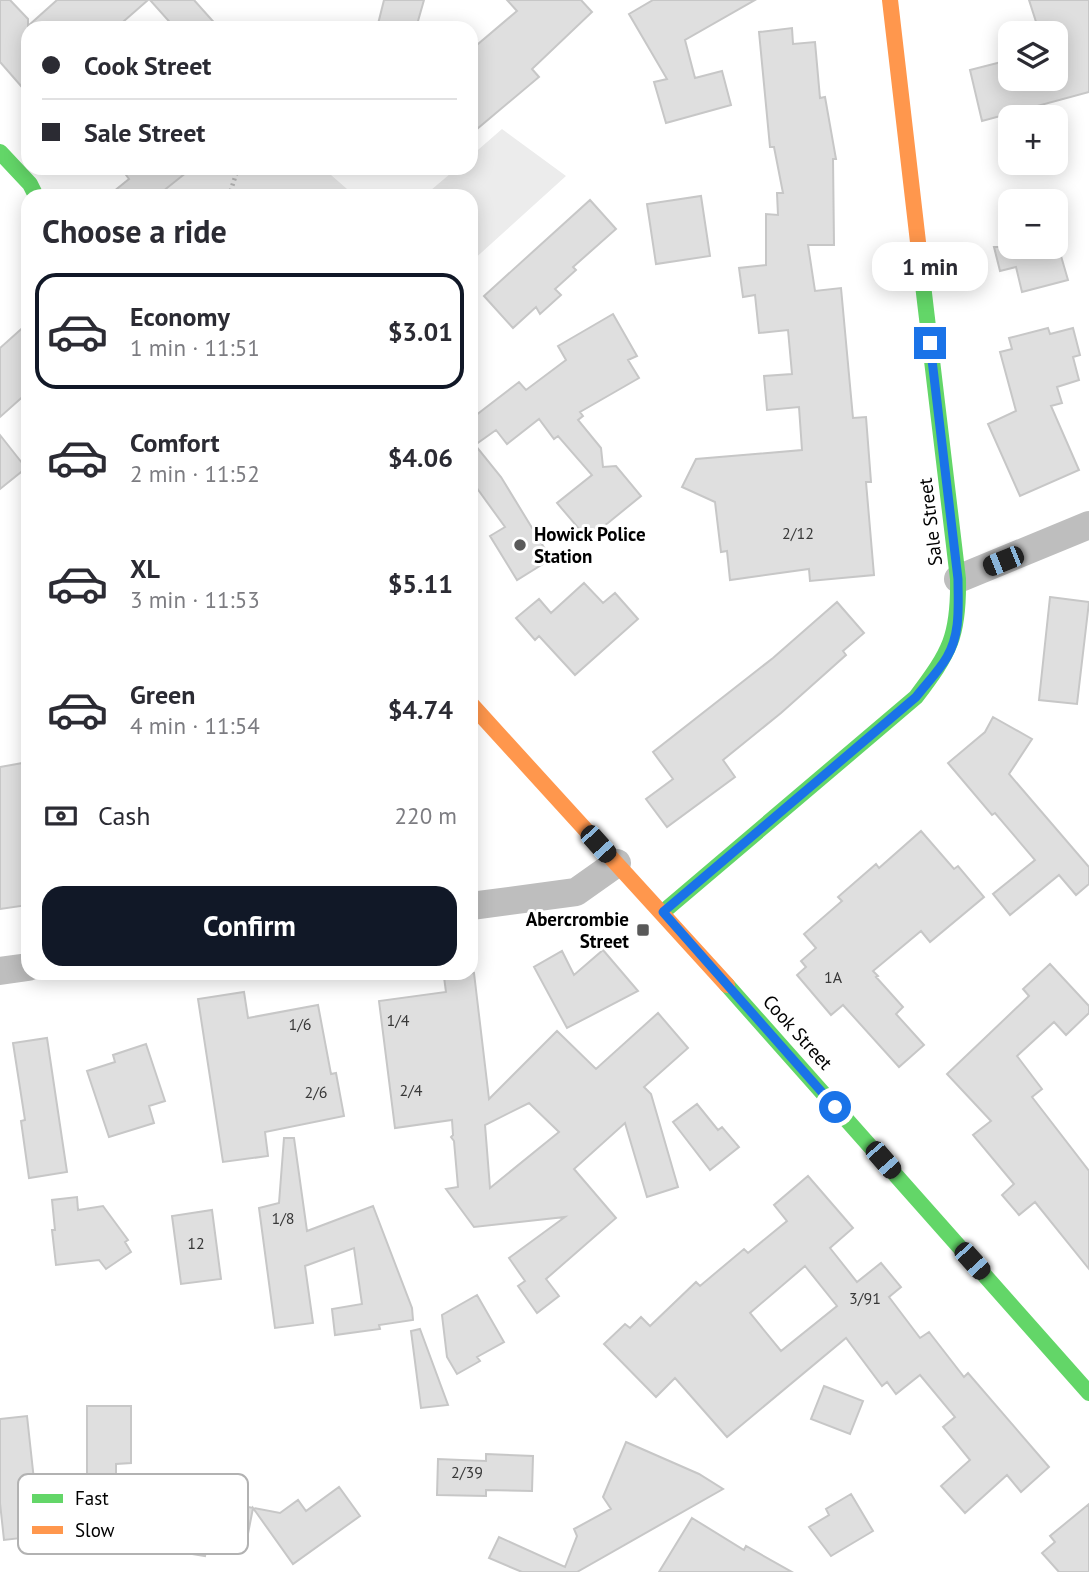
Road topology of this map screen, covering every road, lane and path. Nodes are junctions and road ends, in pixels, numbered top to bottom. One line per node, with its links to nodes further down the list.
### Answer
1 (890, 0): 5 (street, Sale Street)
2 (0, 152): 3 (street)
3 (21, 174)
4 (1089, 525): 5 (street)
5 (958, 579): 9 (street, Sale Street)
6 (478, 712): 7 (street, Cook Street)
7 (617, 863): 8 (street); 9 (street, Cook Street)
8 (478, 905)
9 (663, 912): 12 (street, Cook Street)
10 (21, 968): 11 (street)
11 (0, 971)
12 (1085, 1381)

